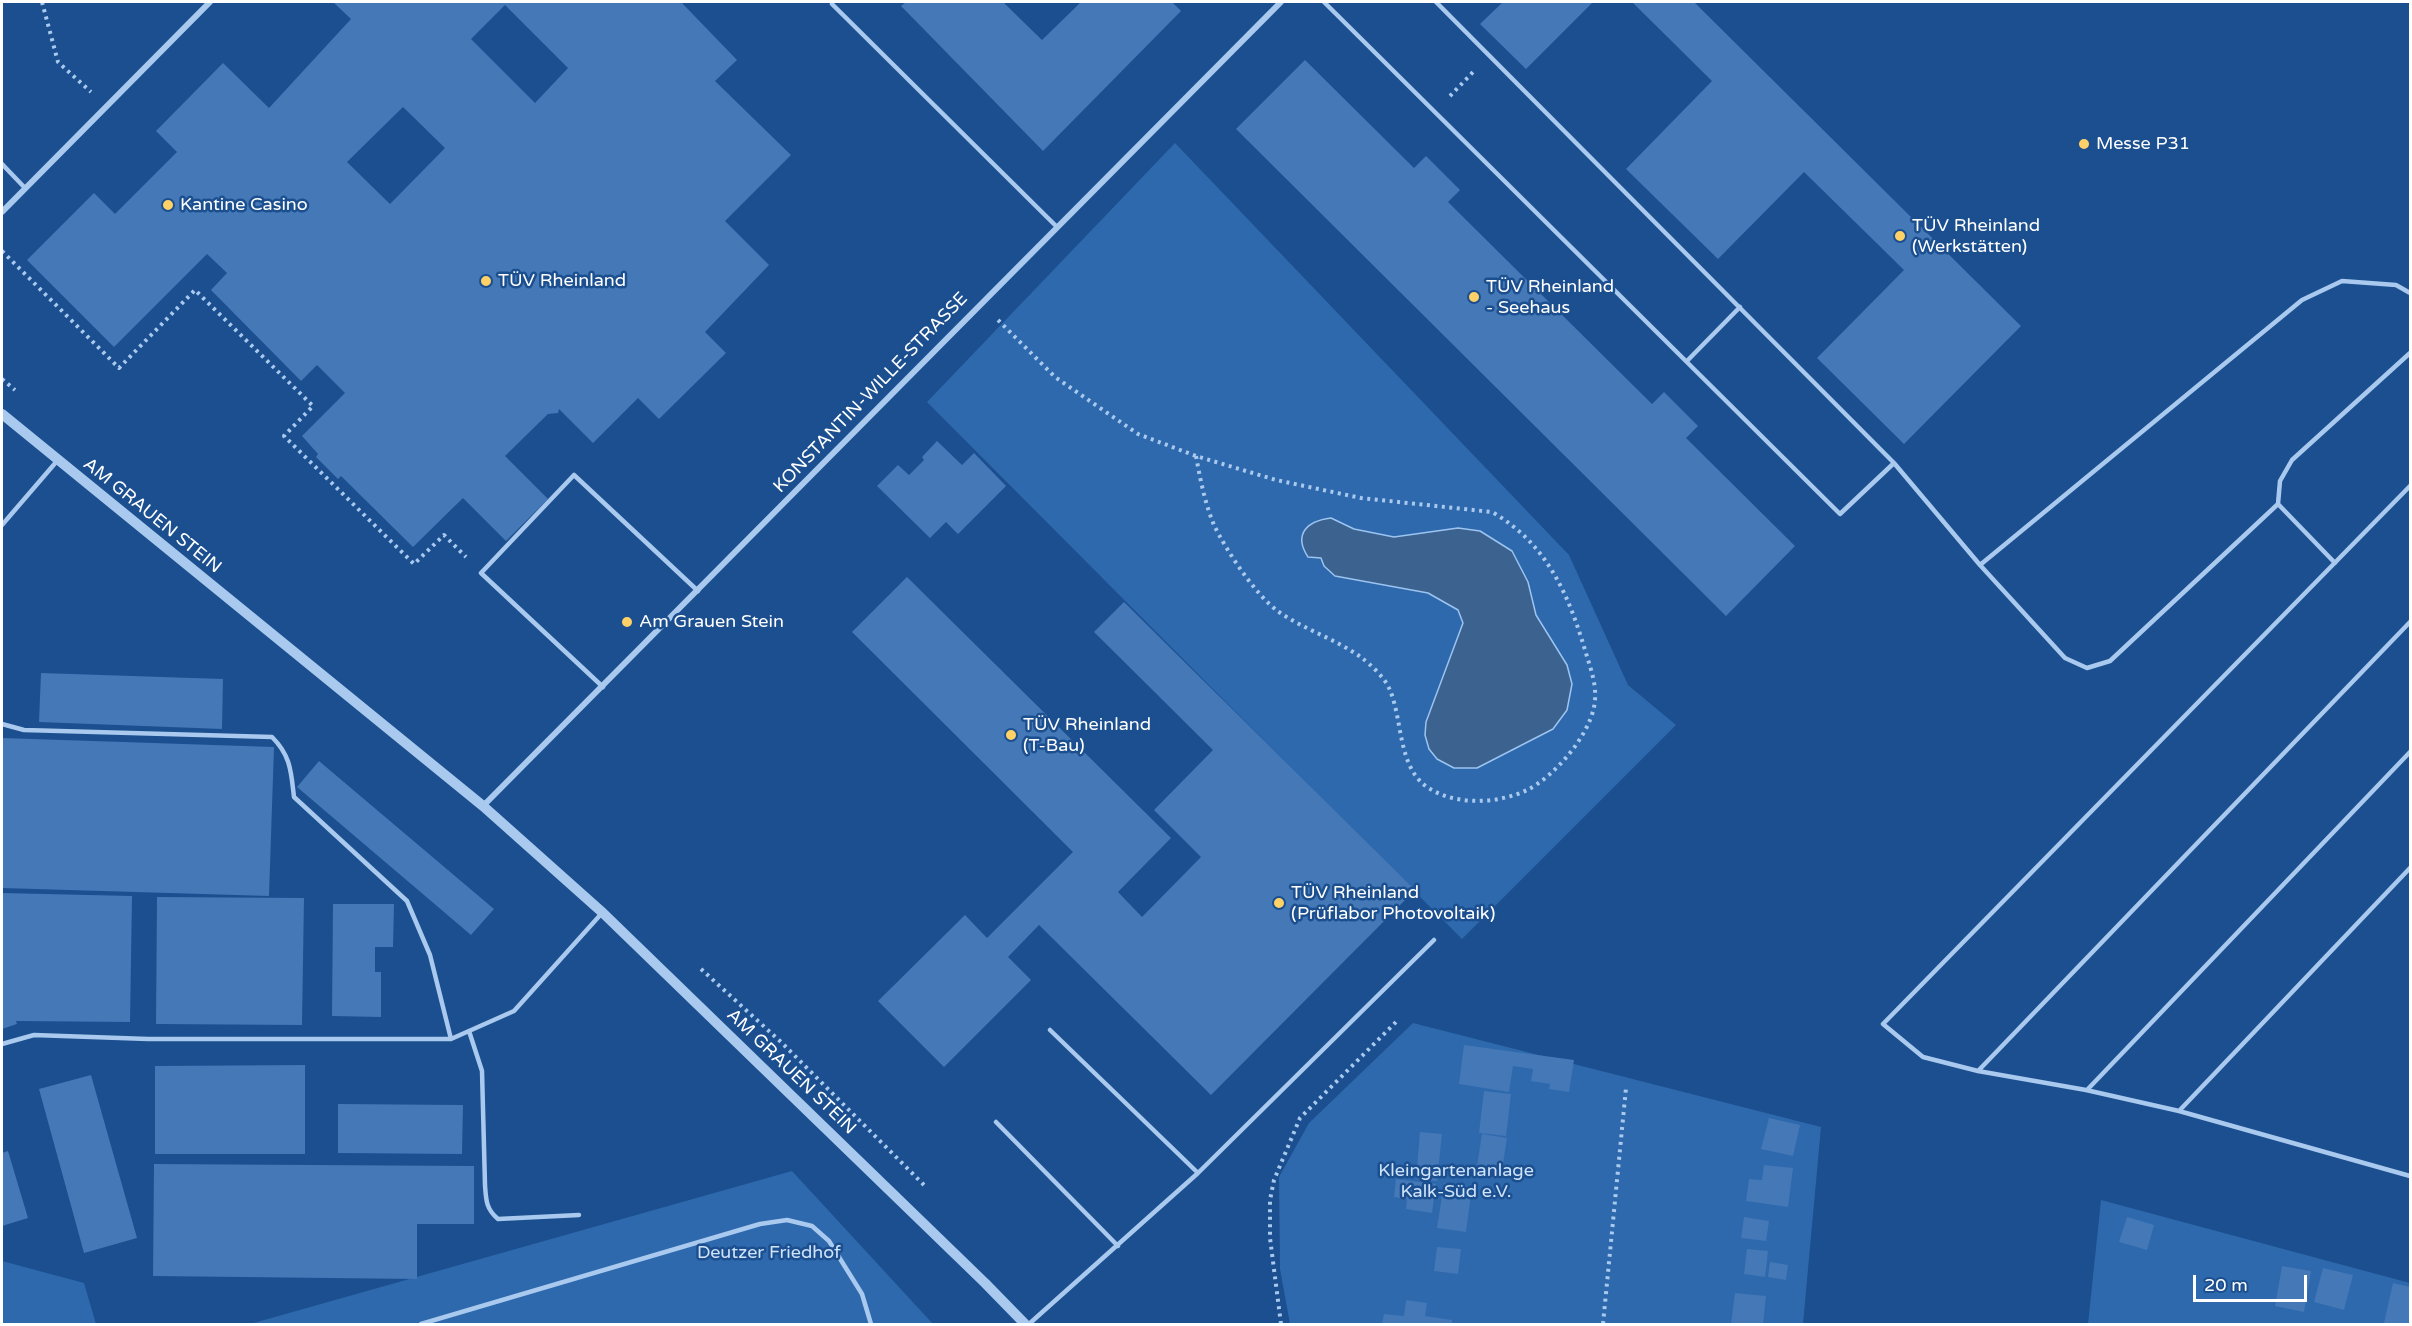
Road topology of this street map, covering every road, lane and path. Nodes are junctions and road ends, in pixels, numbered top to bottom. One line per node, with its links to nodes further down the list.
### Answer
1 (42, 2): 8 (path)
2 (210, 2): 8 (street)
3 (1281, 2): 13 (street, KONSTANTIN-WILLE-STRASSE)
4 (1324, 2): 9 (lane)
5 (1436, 2): 7 (lane)
6 (832, 4): 13 (lane)
7 (1490, 56): 9 (path); 17 (lane)
8 (107, 107): 11 (street)
9 (1435, 111): 19 (lane)
10 (2, 164): 11 (lane)
11 (26, 188): 12 (street)
12 (2, 212)
13 (1057, 227): 16 (street, KONSTANTIN-WILLE-STRASSE)
14 (2, 252): 29 (path)
15 (2410, 293): 28 (lane)
16 (980, 303): 21 (path); 30 (street, KONSTANTIN-WILLE-STRASSE)
17 (1740, 307): 19 (lane); 23 (lane)
18 (2410, 352): 25 (lane)
19 (1687, 361): 23 (lane)
20 (2, 414): 22 (street, AM GRAUEN STEIN)
21 (1196, 456): 21 (path)
22 (57, 460): 26 (lane); 35 (street, AM GRAUEN STEIN)
23 (1894, 463): 28 (lane)
24 (2410, 486): 27 (lane)
25 (2278, 504): 27 (lane); 28 (lane)
26 (2, 525)
27 (2335, 563): 44 (lane)
28 (1980, 565)
29 (481, 573): 30 (lane); 32 (lane)
30 (698, 591): 32 (street, KONSTANTIN-WILLE-STRASSE)
31 (2410, 622): 44 (lane)
32 (603, 687): 35 (street, KONSTANTIN-WILLE-STRASSE)
33 (2, 724): 42 (lane)
34 (2410, 752): 46 (lane)
35 (483, 806): 37 (street, AM GRAUEN STEIN)
36 (2410, 868): 47 (lane)
37 (603, 913): 41 (lane); 55 (street, AM GRAUEN STEIN)
38 (1434, 940): 49 (lane)
39 (1397, 1021): 56 (path)
40 (1050, 1030): 49 (lane)
41 (470, 1031): 42 (lane); 51 (lane)
42 (451, 1039): 43 (lane)
43 (2, 1044)
44 (1978, 1071): 46 (lane)
45 (1626, 1088): 57 (path)
46 (2086, 1090): 47 (lane)
47 (2179, 1111): 50 (lane)
48 (996, 1122): 52 (lane)
49 (1198, 1173): 52 (lane)
50 (2410, 1176)
51 (579, 1215)
52 (1118, 1246): 55 (lane)
53 (421, 1324): 54 (lane)
54 (871, 1324)
55 (1027, 1324)
56 (1281, 1324)
57 (1603, 1324)

